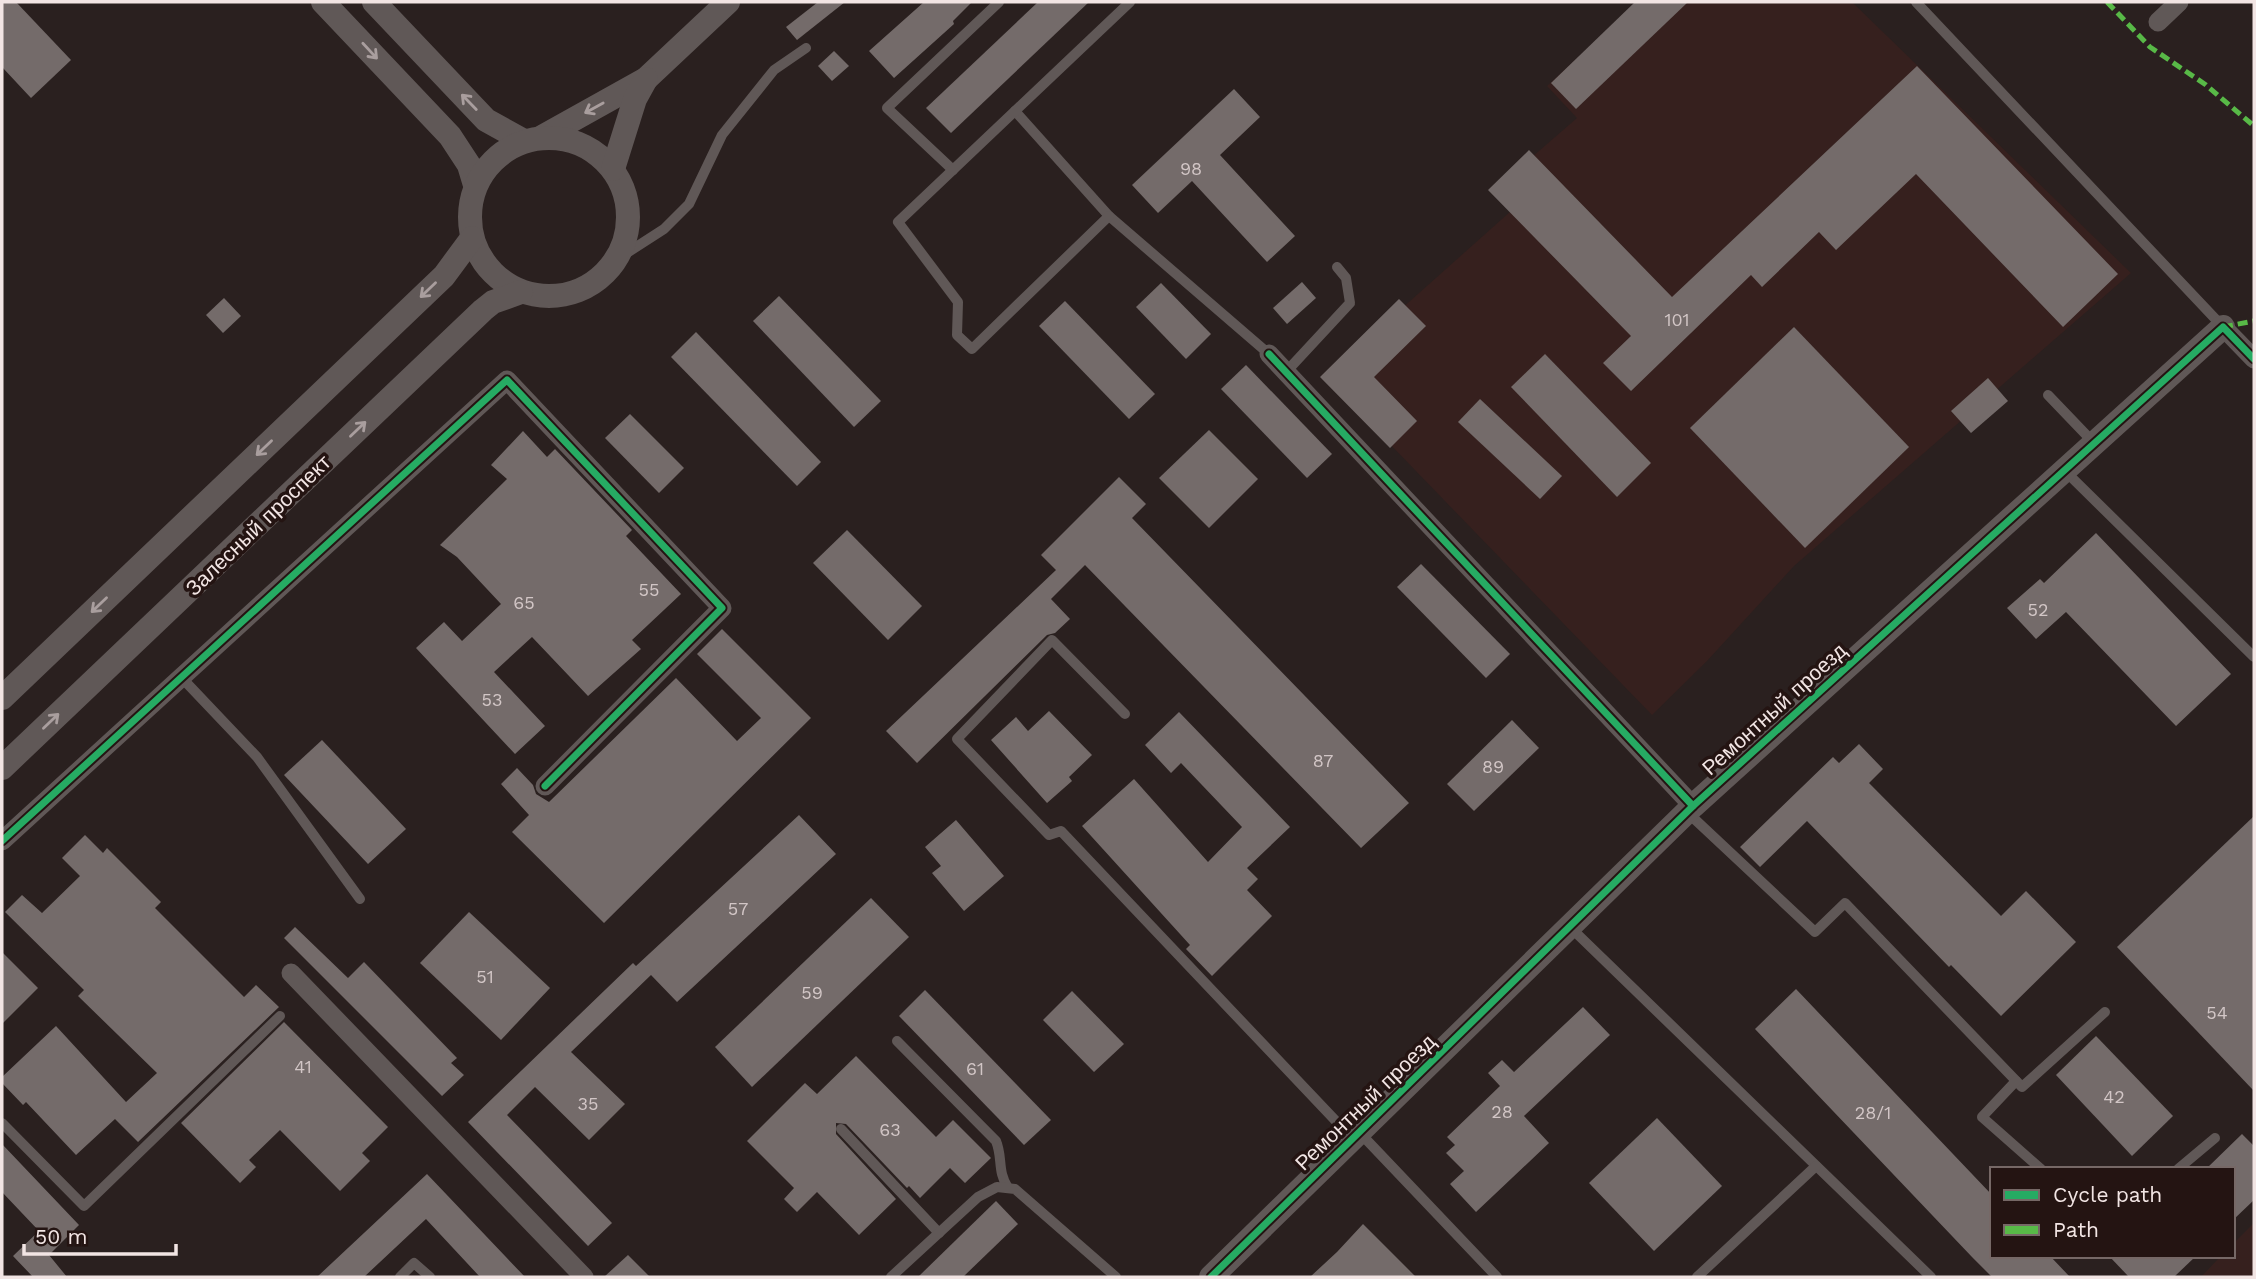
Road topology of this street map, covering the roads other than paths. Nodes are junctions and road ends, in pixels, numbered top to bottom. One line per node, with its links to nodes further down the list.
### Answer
1 (323, 2): 15 (street, one-way to 15)
2 (374, 2): 12 (street, one-way to 2)
3 (728, 2): 10 (street)
4 (999, 2): 14 (lane)
5 (1130, 2): 11 (lane)
6 (1916, 2): 21 (lane)
7 (2179, 2): 8 (street)
8 (2158, 22)
9 (806, 48): 18 (lane)
10 (646, 79): 12 (street, one-way to 12); 13 (street)
11 (1015, 111): 14 (lane); 16 (lane)
12 (533, 139): 13 (street); 15 (street)
13 (612, 169): 18 (street)
14 (953, 170): 16 (lane)
15 (475, 185): 17 (street)
16 (1109, 216): 22 (lane)
17 (472, 238): 20 (street); 30 (street, one-way to 30)
18 (616, 260): 20 (street)
19 (1337, 267): 24 (lane)
20 (520, 292): 32 (street, Залесный проспект, one-way to 20)
21 (2223, 327): 23 (street); 26 (street, Ремонтный проезд)
22 (1269, 354): 24 (street)
23 (2254, 359)
24 (1286, 372): 34 (street)
25 (2048, 395): 26 (lane)
26 (2094, 443): 27 (street, Ремонтный проезд)
27 (2064, 470): 28 (lane); 34 (street, Ремонтный проезд)
28 (2254, 657)
29 (181, 677): 33 (street); 35 (street); 36 (lane)
30 (2, 698)
31 (1125, 714): 45 (lane)
32 (2, 768)
33 (545, 786)
34 (1690, 809): 37 (street, Ремонтный проезд); 42 (lane)
35 (2, 841)
36 (360, 899)
37 (1570, 926): 45 (street, Ремонтный проезд); 47 (lane)
38 (291, 973): 54 (street)
39 (2105, 1012): 42 (lane)
40 (280, 1016): 43 (lane)
41 (897, 1041): 50 (lane)
42 (2016, 1081): 48 (lane)
43 (2, 1123)
44 (841, 1129): 51 (lane)
45 (1356, 1135): 57 (street, Ремонтный проезд); 58 (lane)
46 (2215, 1138): 49 (lane)
47 (1816, 1166): 59 (lane); 60 (lane)
48 (2039, 1167)
49 (2180, 1167)
50 (1008, 1188): 51 (lane); 56 (lane)
51 (939, 1233): 55 (lane)
52 (400, 1277): 53 (lane)
53 (430, 1277)
54 (584, 1277)
55 (891, 1277)
56 (1116, 1277)
57 (1211, 1277)
58 (1497, 1277)
59 (1697, 1277)
60 (1931, 1277)

